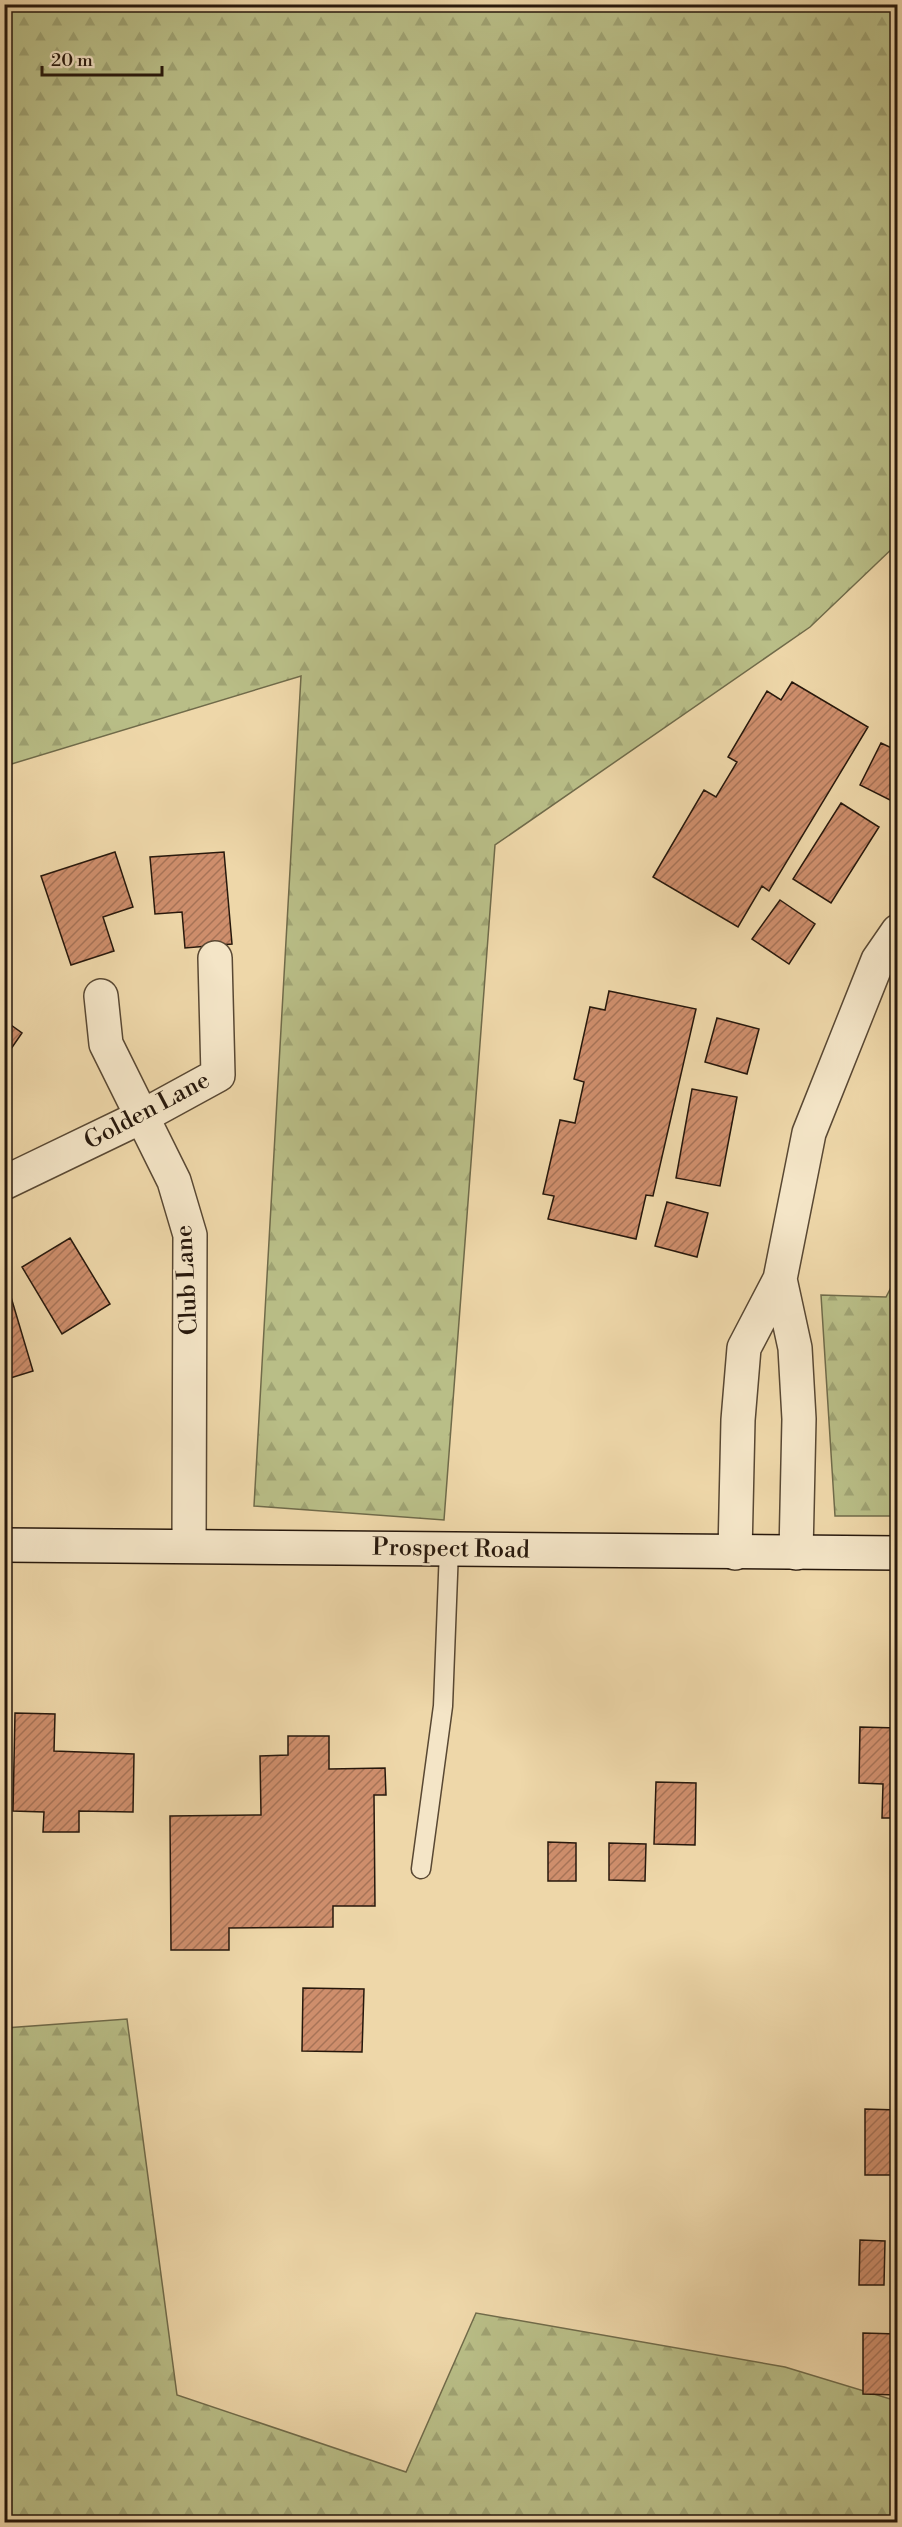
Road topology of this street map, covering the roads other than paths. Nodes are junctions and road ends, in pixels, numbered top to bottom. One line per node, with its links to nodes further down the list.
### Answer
1 (897, 931): 6 (street)
2 (215, 958): 4 (street, Golden Lane)
3 (101, 996): 4 (street, Club Lane)
4 (143, 1116): 5 (street, Golden Lane); 8 (street, Club Lane)
5 (4, 1183)
6 (780, 1279): 10 (street); 11 (street)
7 (4, 1545): 8 (street, Prospect Road)
8 (189, 1546): 9 (street, Prospect Road)
9 (449, 1549): 10 (street, Prospect Road); 13 (lane)
10 (735, 1553): 11 (street, Prospect Road)
11 (796, 1553): 12 (street, Prospect Road)
12 (897, 1553)
13 (421, 1869)

